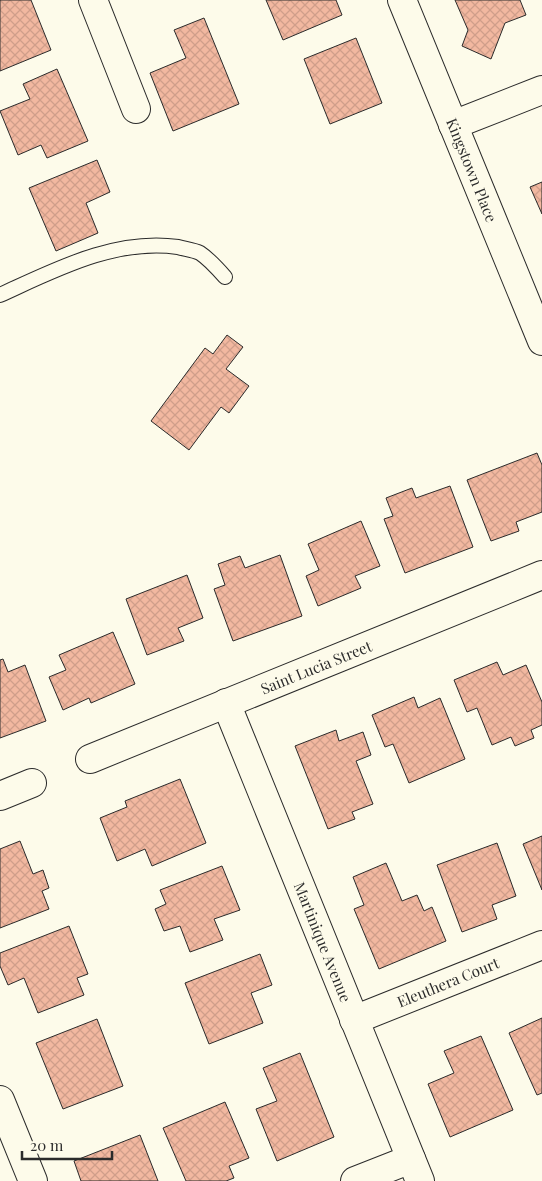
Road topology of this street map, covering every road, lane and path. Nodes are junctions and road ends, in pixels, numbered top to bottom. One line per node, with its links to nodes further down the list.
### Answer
1 (93, 0): 4 (street)
2 (402, 0): 5 (street, Kingstown Place)
3 (542, 90): 5 (street)
4 (136, 109)
5 (453, 125): 8 (street, Kingstown Place)
6 (225, 277): 7 (lane)
7 (0, 295)
8 (542, 341)
9 (542, 575): 10 (street, Saint Lucia Street)
10 (226, 703): 11 (street, Saint Lucia Street); 15 (street, Martinique Avenue)
11 (90, 759)
12 (32, 783): 13 (street)
13 (0, 796)
14 (542, 944): 15 (street, Eleuthera Court)
15 (354, 1020): 17 (street, Martinique Avenue)
16 (0, 1100): 18 (street)
17 (415, 1170): 19 (street)
18 (33, 1181)
19 (355, 1181)

